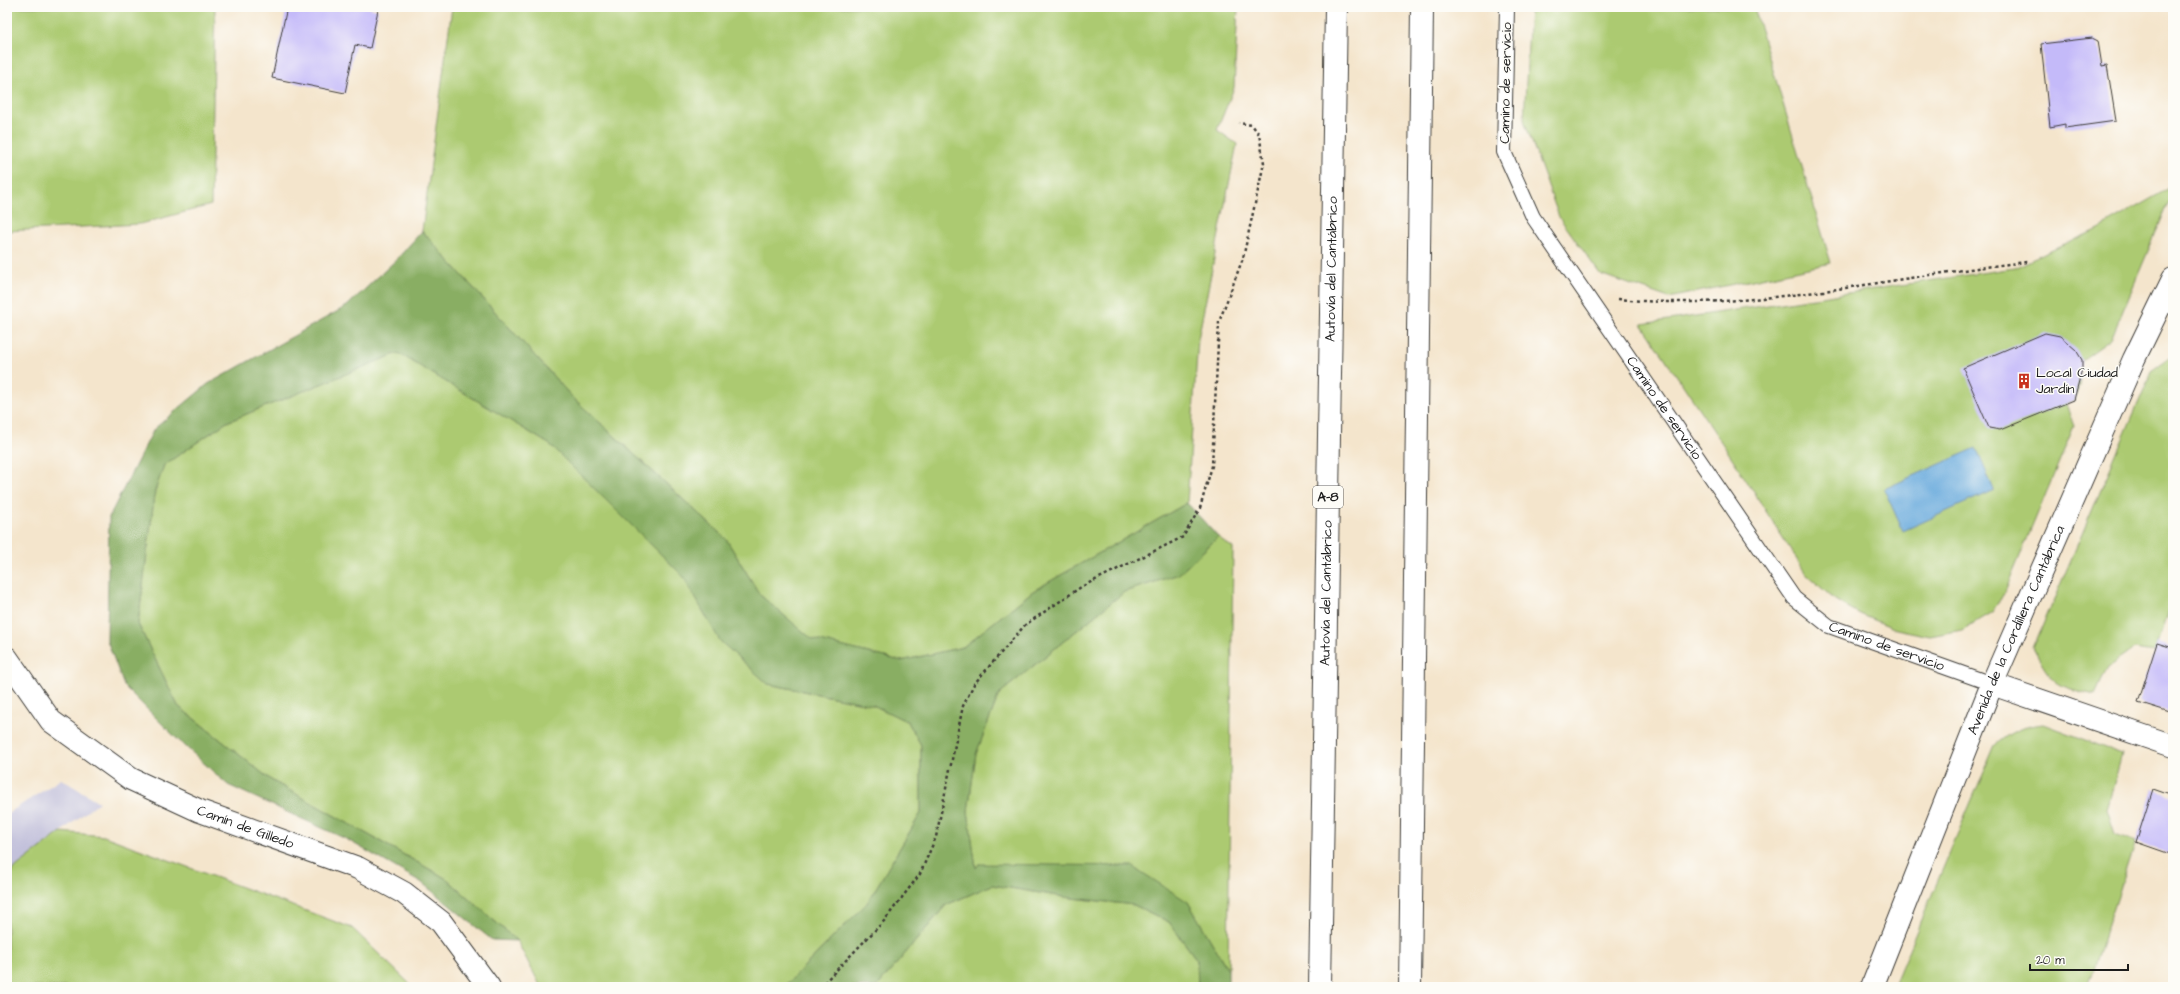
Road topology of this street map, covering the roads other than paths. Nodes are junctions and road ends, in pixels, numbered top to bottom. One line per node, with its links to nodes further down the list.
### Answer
1 (1336, 7): 10 (main road, Autovía del Cantábrico / A-8)
2 (1422, 7): 11 (main road)
3 (1507, 7): 7 (lane, Camino de servicio)
4 (2173, 278): 5 (main road, Avenida de la Cordillera Cantábrica)
5 (2165, 316): 7 (main road, Avenida de la Cordillera Cantábrica)
6 (7, 658): 9 (main road, Camín de Gilledo)
7 (1992, 684): 8 (main road); 12 (main road, Avenida de la Cordillera Cantábrica)
8 (2173, 746)
9 (489, 987)
10 (1320, 987)
11 (1410, 987)
12 (1872, 987)

